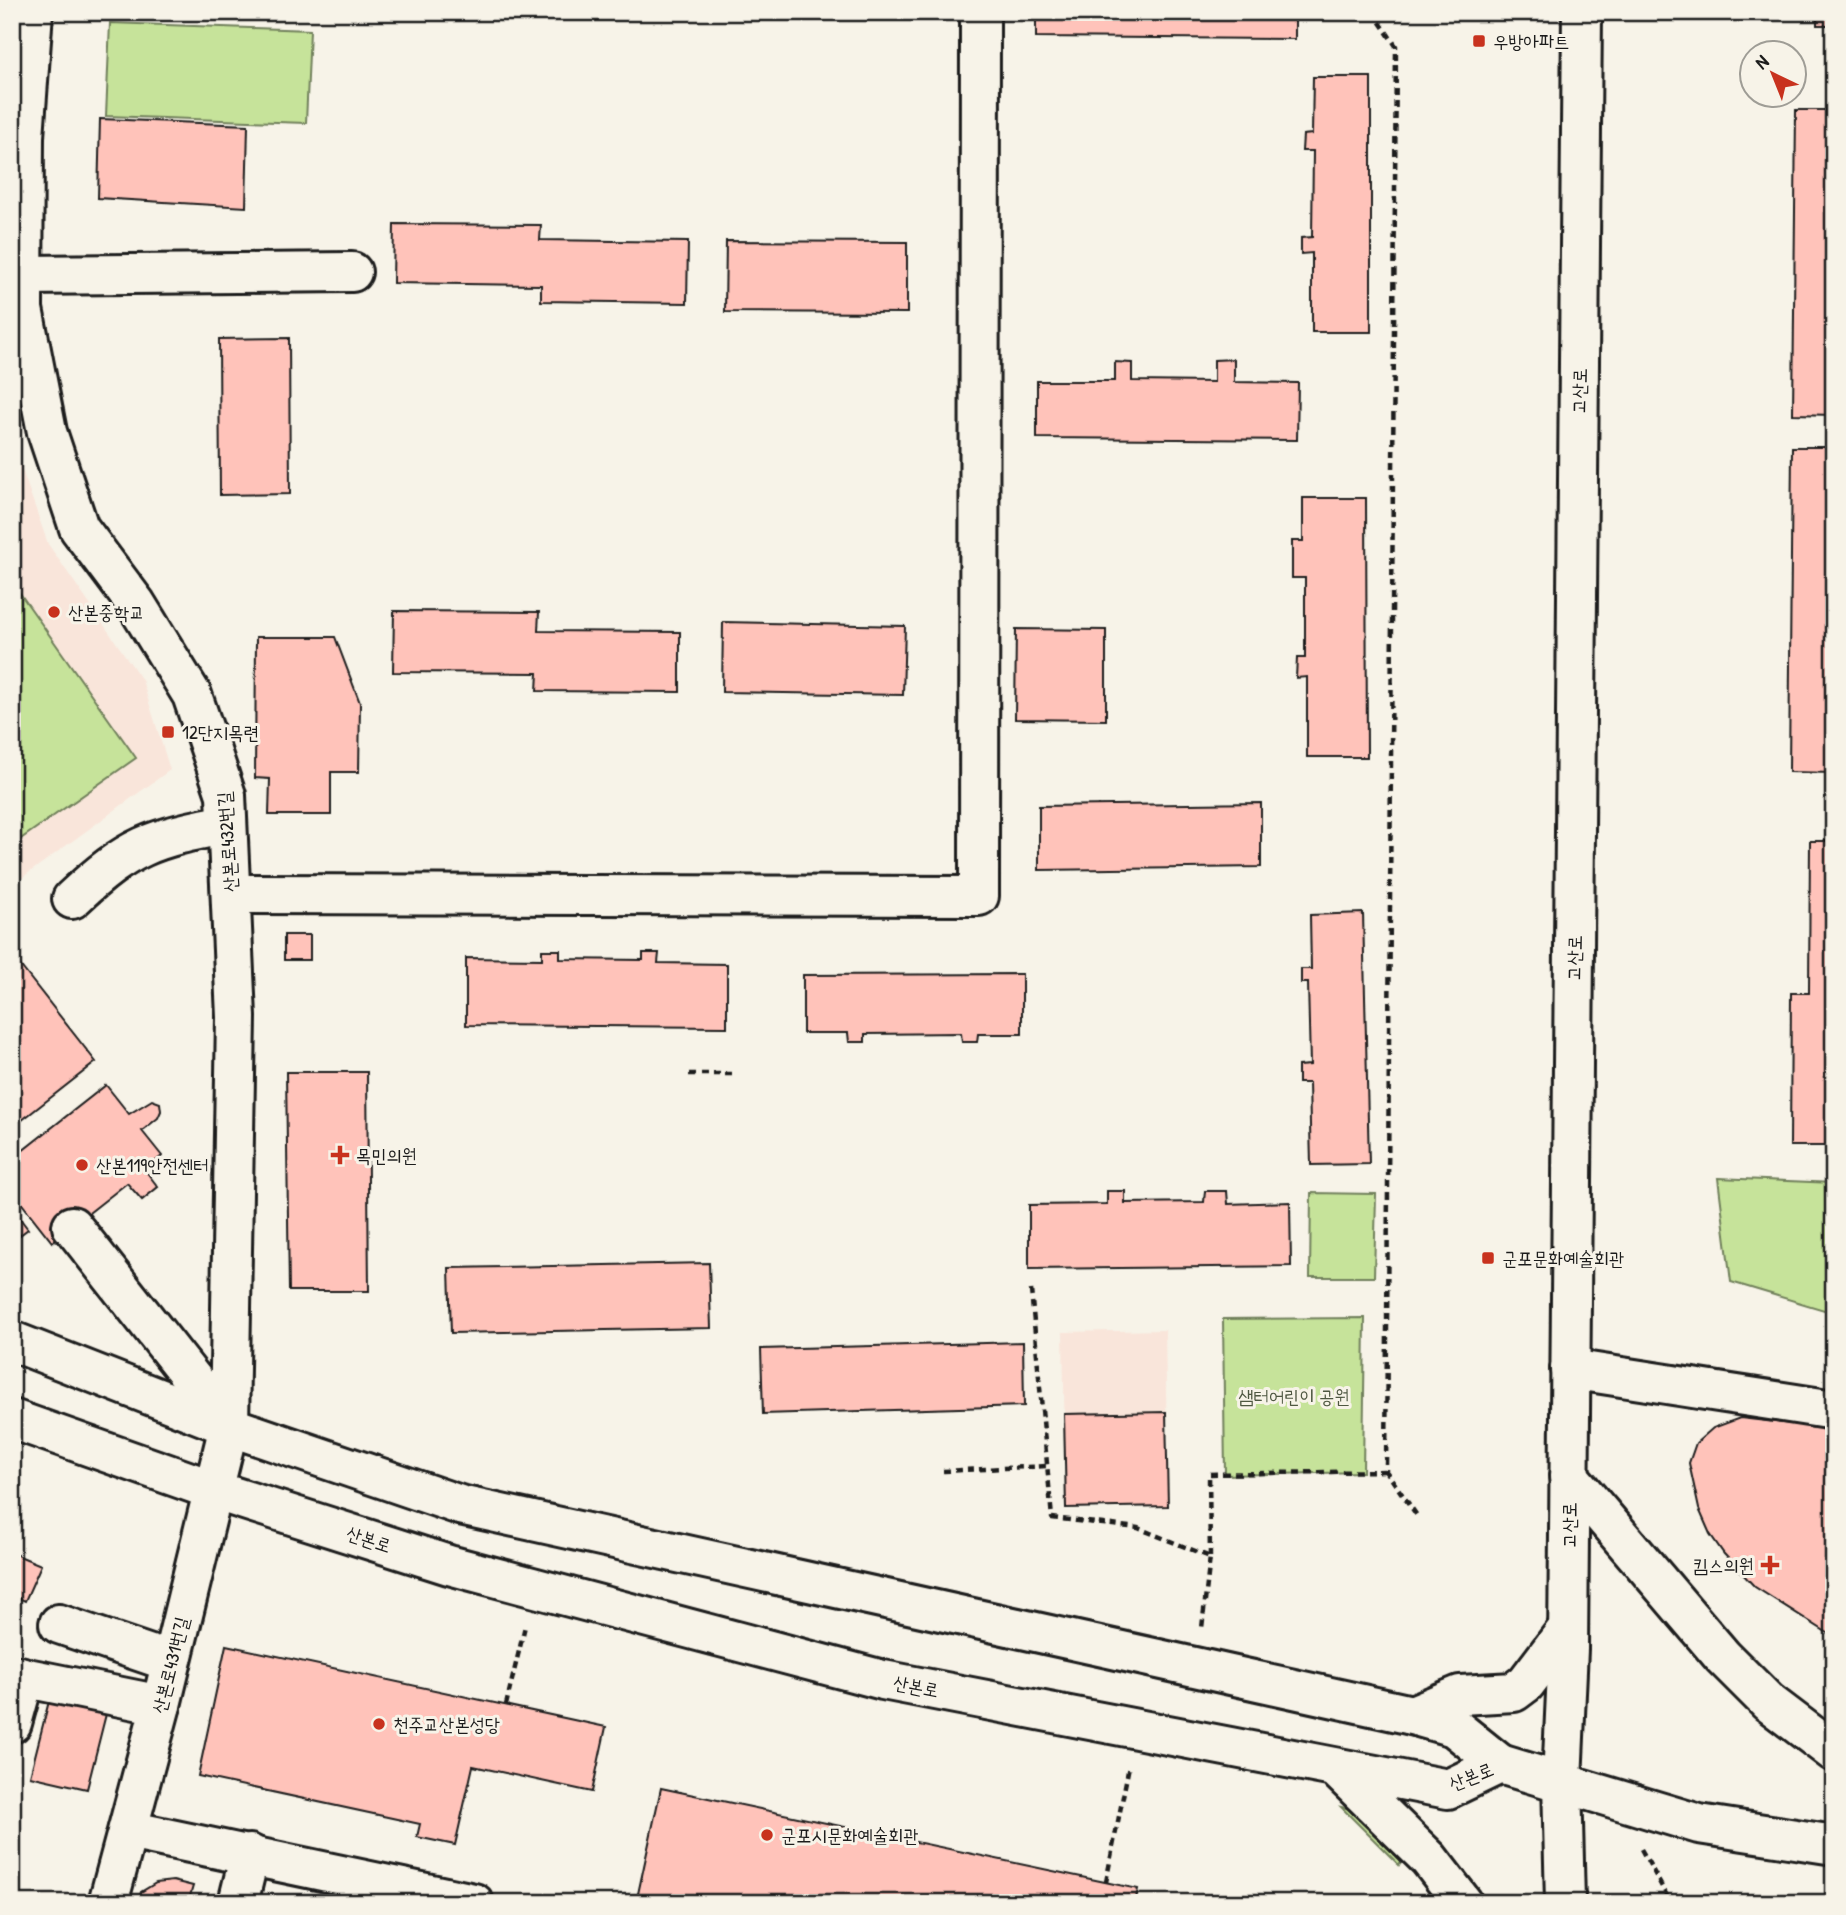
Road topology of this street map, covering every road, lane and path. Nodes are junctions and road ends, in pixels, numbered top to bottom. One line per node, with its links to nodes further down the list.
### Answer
1 (33, 12): 6 (street, 산본로432번길)
2 (980, 12): 8 (street)
3 (1373, 12): 21 (path)
4 (1582, 12): 15 (street, 고산로)
5 (352, 272): 6 (street)
6 (19, 299): 7 (street, 산본로432번길)
7 (227, 824): 8 (street, 산본로432번길); 9 (street)
8 (231, 894): 18 (street, 산본로432번길)
9 (72, 899)
10 (689, 1074): 11 (path)
11 (734, 1074)
12 (72, 1226): 18 (street)
13 (1031, 1290): 19 (path)
14 (12, 1341): 18 (street)
15 (1570, 1369): 16 (street); 22 (street, 고산로)
16 (1834, 1410)
17 (12, 1419): 23 (street, 산본로)
18 (229, 1426): 23 (street, 산본로431번길); 30 (street)
19 (1047, 1466): 20 (path); 25 (path)
20 (943, 1471)
21 (1386, 1471): 24 (path); 25 (path)
22 (1569, 1476): 28 (street, 고산로); 37 (street)
23 (213, 1490): 26 (street, 산본로); 29 (street, 산본로431번길)
24 (1418, 1517)
25 (1210, 1557): 30 (path)
26 (534, 1587): 33 (path); 36 (street, 산본로)
27 (59, 1624): 29 (street)
28 (1568, 1628): 34 (street); 40 (street, 고산로)
29 (171, 1662): 32 (street, 산본로431번길)
30 (1197, 1667): 34 (street)
31 (16, 1676): 32 (street); 35 (street)
32 (161, 1705): 41 (street, 산본로431번길)
33 (506, 1705)
34 (1412, 1715): 38 (street)
35 (12, 1723)
36 (1136, 1731): 39 (street, 산본로); 44 (path)
37 (1834, 1752)
38 (1500, 1764): 39 (street, 산본로); 40 (street, 산본로)
39 (1336, 1768): 48 (street)
40 (1563, 1781): 42 (street, 산본로); 49 (street, 고산로)
41 (128, 1830): 43 (street); 45 (street, 산본로431번길)
42 (1834, 1844)
43 (250, 1854): 46 (street); 47 (street)
44 (1106, 1882)
45 (108, 1903)
46 (237, 1903)
47 (474, 1903)
48 (1463, 1903)
49 (1565, 1903)

